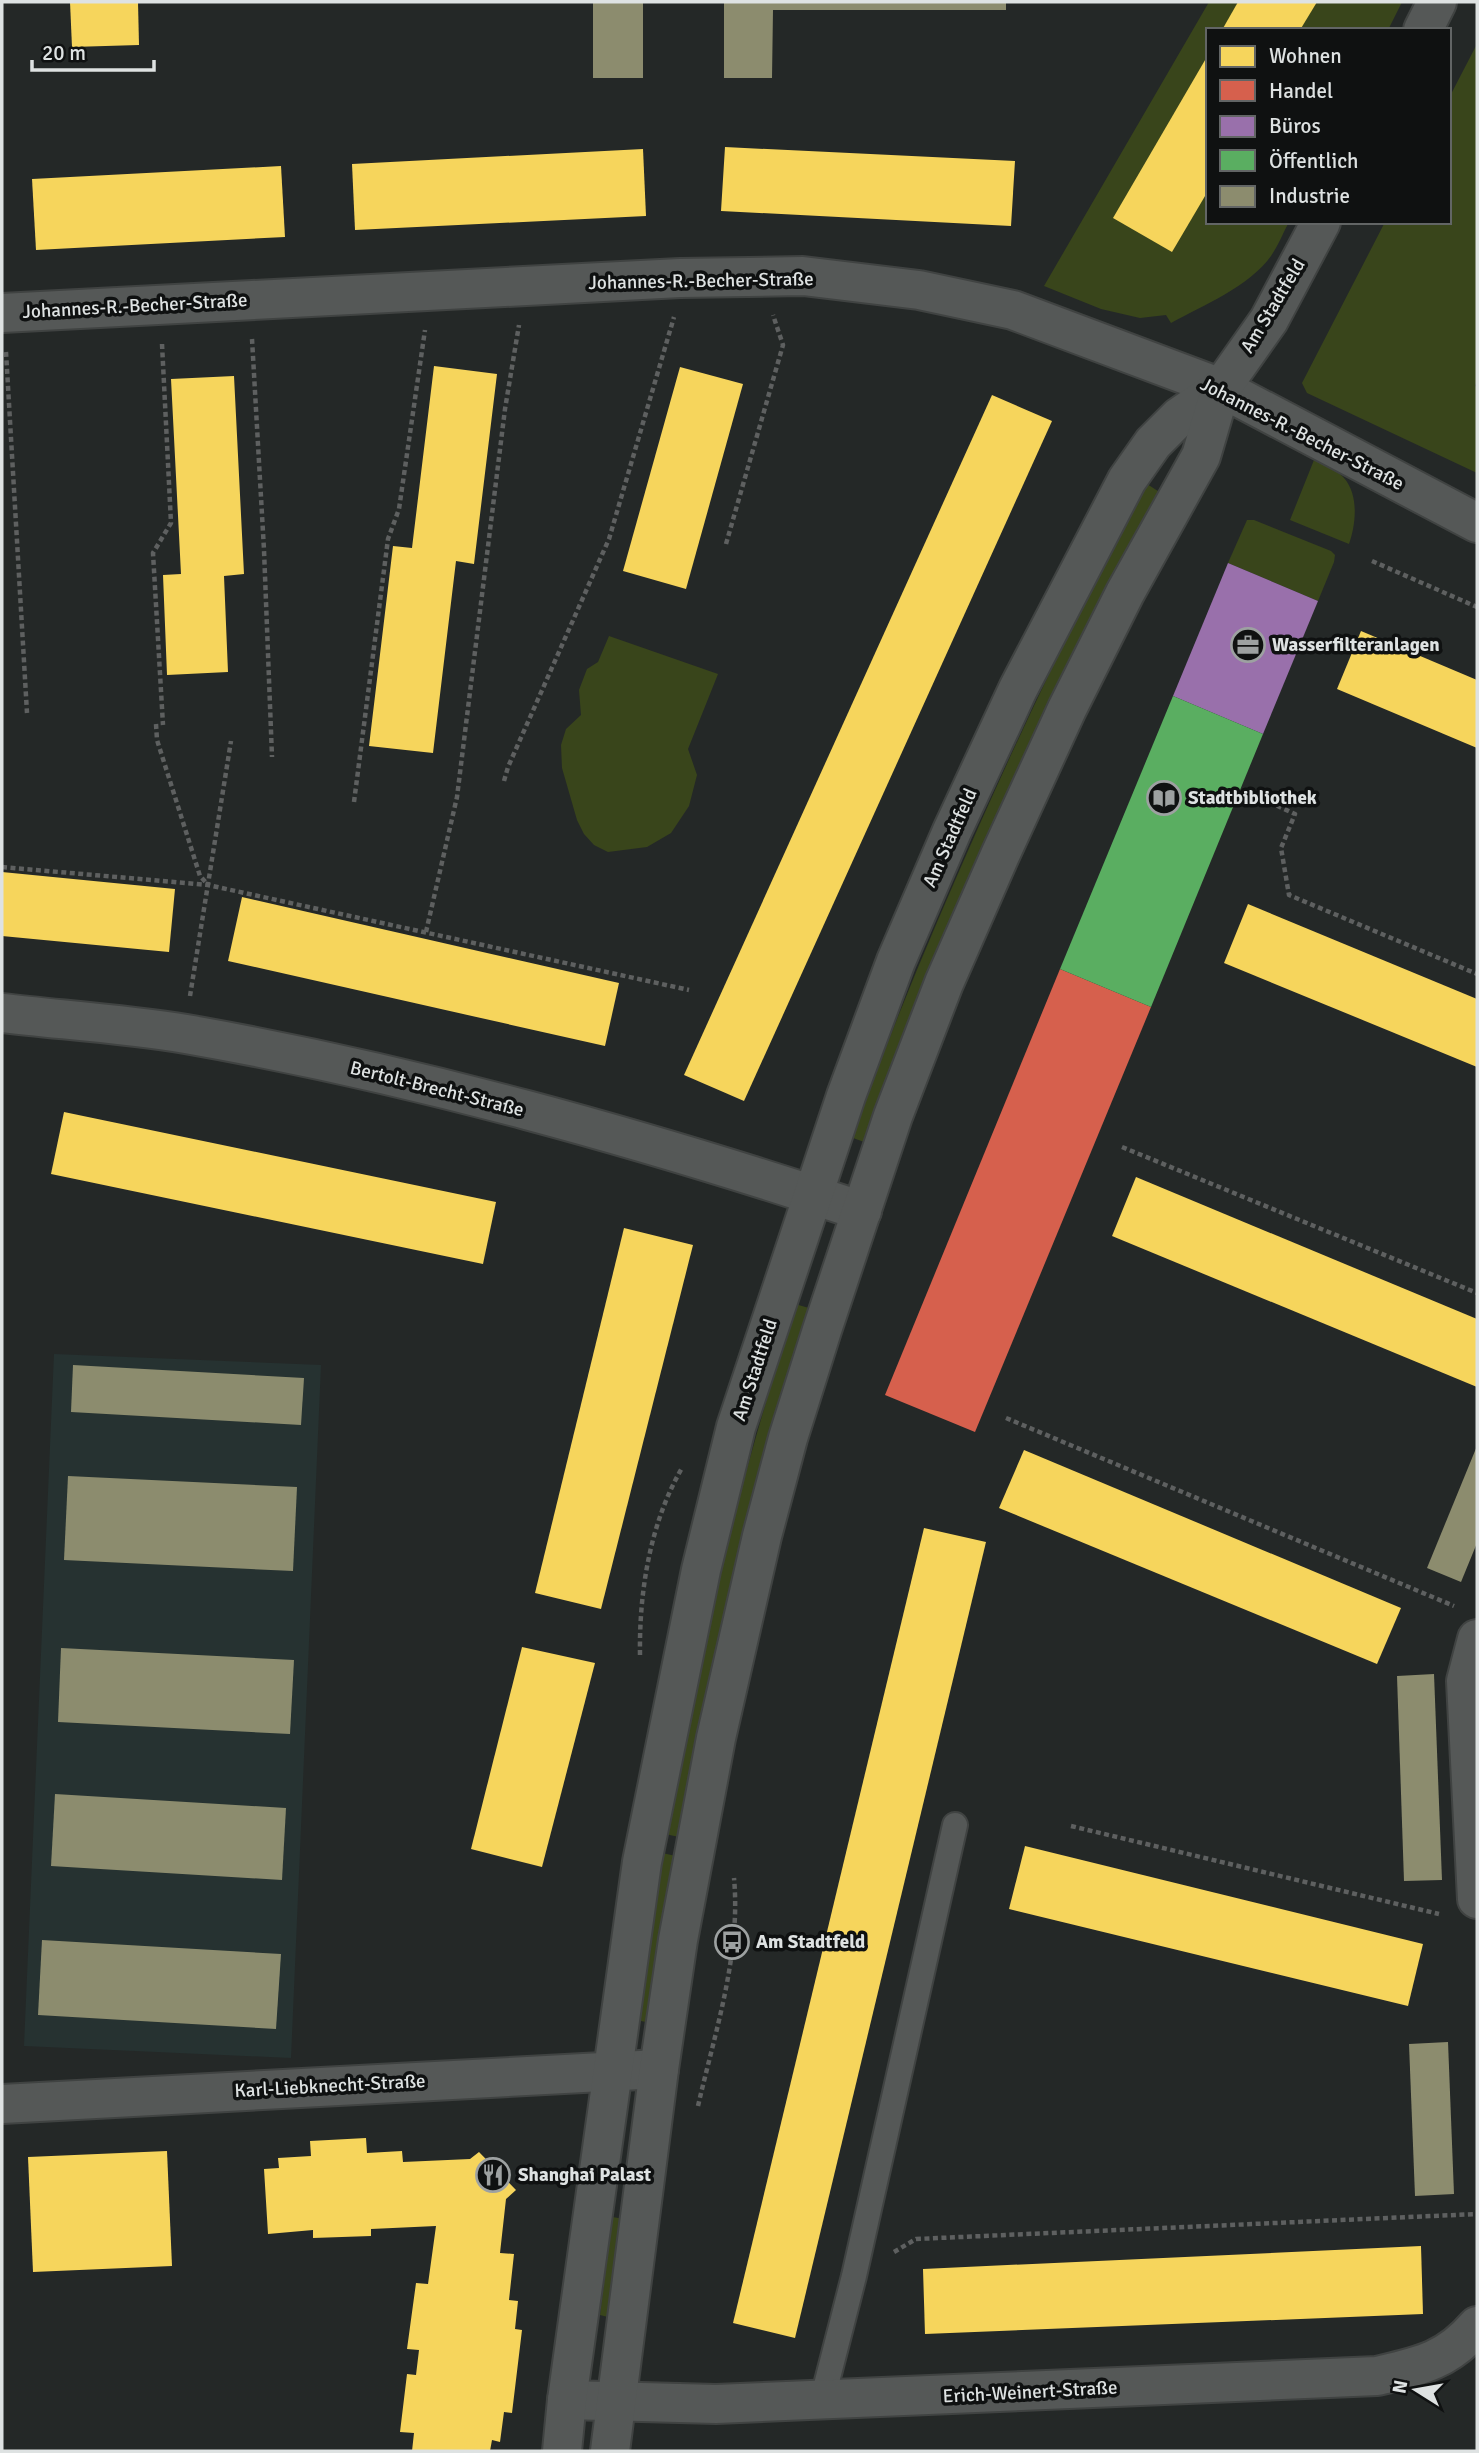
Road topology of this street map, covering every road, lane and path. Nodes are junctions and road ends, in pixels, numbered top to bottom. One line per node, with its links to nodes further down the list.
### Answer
1 (1437, 2): 2 (street)
2 (1424, 28)
3 (1320, 224): 11 (street, Am Stadtfeld)
4 (761, 277): 5 (street, Johannes-R.-Becher-Straße); 11 (street, Johannes-R.-Becher-Straße); 13 (path)
5 (680, 278): 6 (street, Johannes-R.-Becher-Straße); 21 (path)
6 (525, 286): 7 (street, Johannes-R.-Becher-Straße); 26 (path)
7 (431, 291): 8 (street, Johannes-R.-Becher-Straße); 22 (path)
8 (250, 300): 9 (street, Johannes-R.-Becher-Straße); 20 (path)
9 (160, 305): 10 (street, Johannes-R.-Becher-Straße); 18 (path)
10 (3, 313): 16 (path)
11 (1221, 388): 12 (street, Johannes-R.-Becher-Straße); 32 (street, Am Stadtfeld); 33 (street, Am Stadtfeld)
12 (1477, 523)
13 (726, 544)
14 (1372, 561): 15 (path)
15 (1477, 607)
16 (27, 713)
17 (156, 723): 25 (path)
18 (163, 725)
19 (231, 741): 25 (path)
20 (272, 757)
21 (504, 781)
22 (354, 802)
23 (1269, 802): 27 (path)
24 (2, 867): 25 (path)
25 (208, 885): 26 (path); 30 (path)
26 (426, 932): 28 (path)
27 (1477, 974)
28 (689, 990)
29 (2, 1013): 30 (street, Bertolt-Brecht-Straße)
30 (184, 1034): 32 (street, Bertolt-Brecht-Straße)
31 (1122, 1147): 34 (path)
32 (812, 1194): 33 (street, Bertolt-Brecht-Straße); 42 (street, Am Stadtfeld)
33 (862, 1211): 41 (street, Am Stadtfeld)
34 (1477, 1293)
35 (1006, 1418): 36 (path)
36 (1471, 1625): 37 (street)
37 (1472, 1682): 40 (street)
38 (955, 1825): 45 (lane)
39 (1071, 1826): 40 (path)
40 (1464, 1908)
41 (659, 2069): 42 (street, Karl-Liebknecht-Straße); 49 (street, Am Stadtfeld)
42 (612, 2071): 43 (street, Karl-Liebknecht-Straße); 47 (street, Am Stadtfeld)
43 (2, 2104)
44 (1477, 2214): 45 (path)
45 (854, 2276): 48 (lane)
46 (1477, 2326): 48 (street, Erich-Weinert-Straße)
47 (567, 2400): 49 (street, Erich-Weinert-Straße); 50 (street, Am Stadtfeld)
48 (822, 2401): 49 (street, Erich-Weinert-Straße)
49 (615, 2403): 51 (street, Am Stadtfeld)
50 (562, 2451)
51 (610, 2451)

